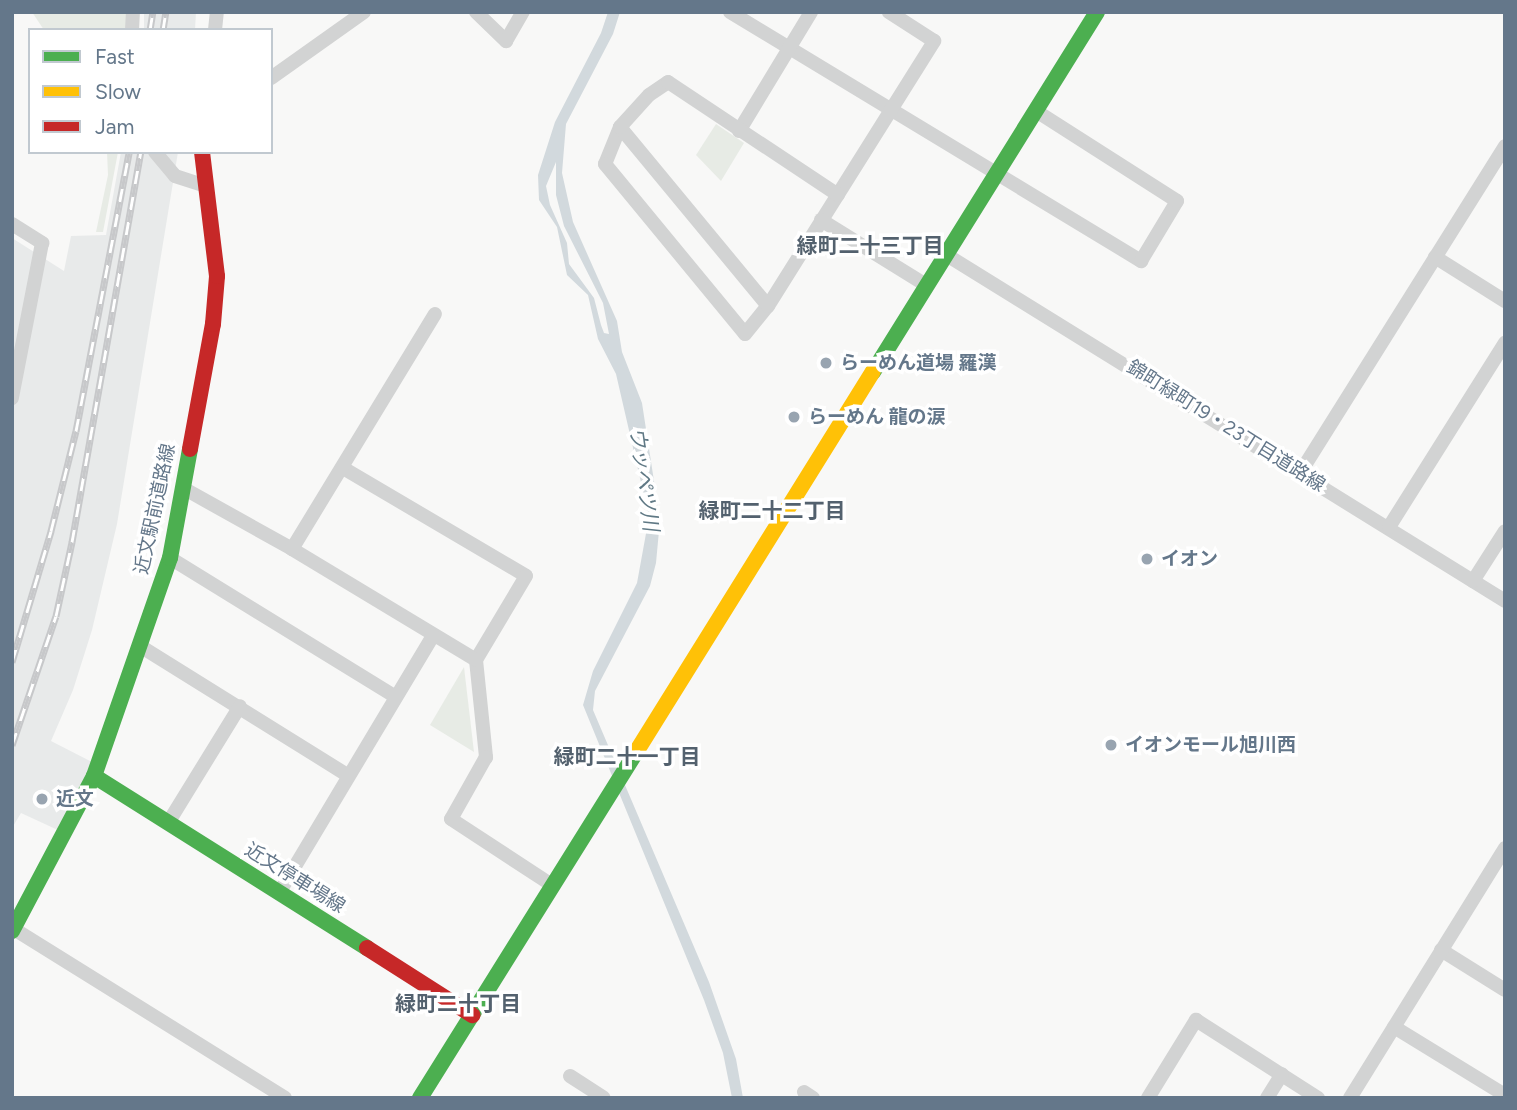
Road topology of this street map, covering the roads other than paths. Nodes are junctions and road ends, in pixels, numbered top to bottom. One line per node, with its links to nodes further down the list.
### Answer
1 (364, 12): 9 (street)
2 (476, 12): 3 (street)
3 (523, 12)
4 (730, 12): 8 (street)
5 (811, 12): 8 (street)
6 (889, 12): 10 (street)
7 (1097, 12): 11 (main road)
8 (789, 49): 10 (street); 13 (street)
9 (273, 77)
10 (891, 111): 17 (street); 19 (street)
11 (1036, 111): 17 (main road); 17 (street)
12 (620, 127): 13 (street); 26 (street); 26 (street)
13 (739, 131): 19 (street)
14 (1505, 146): 23 (street)
15 (157, 154): 18 (street)
16 (202, 154): 18 (main road, 近文駅前道路線)
17 (995, 175): 22 (main road)
18 (205, 186): 32 (main road, 近文駅前道路線)
19 (838, 195): 20 (street)
20 (821, 220): 24 (street); 26 (street)
21 (12, 224): 29 (street)
22 (945, 254): 24 (main road); 31 (street, 錦町緑町19・23丁目道路線)
23 (1435, 257): 25 (street); 31 (street)
24 (926, 285): 49 (main road)
25 (1505, 301)
26 (768, 306)
27 (435, 314): 30 (street)
28 (1505, 343): 33 (street)
29 (12, 398)
30 (343, 468): 35 (street); 41 (street)
31 (1300, 473): 33 (street, 錦町緑町19・23丁目道路線)
32 (183, 488): 35 (street); 36 (main road, 近文駅前道路線)
33 (1389, 527): 37 (street, 錦町緑町19・23丁目道路線)
34 (1505, 531): 37 (street)
35 (292, 549): 39 (street)
36 (170, 558): 40 (main road, 近文駅前道路線); 42 (street)
37 (1473, 582): 38 (street, 錦町緑町19・23丁目道路線)
38 (1505, 601)
39 (433, 636): 41 (street); 42 (street)
40 (140, 646): 43 (street); 45 (main road, 近文駅前道路線)
41 (476, 660): 49 (street)
42 (396, 697): 44 (street)
43 (240, 706): 44 (street); 46 (street)
44 (347, 775): 50 (street)
45 (94, 776): 46 (main road, 近文停車場線); 51 (main road, 近文駅前道路線)
46 (168, 823): 50 (main road, 近文停車場線)
47 (1505, 848): 48 (street)
48 (1499, 871): 52 (street)
49 (552, 885): 54 (main road)
50 (279, 893): 54 (main road, 近文停車場線)
51 (13, 930): 59 (street)
52 (1441, 950): 53 (street); 55 (street)
53 (1505, 990)
54 (472, 1015): 60 (main road)
55 (1394, 1027): 58 (street); 65 (street)
56 (1282, 1074): 62 (street); 63 (street); 64 (street)
57 (570, 1076): 61 (street)
58 (1505, 1095)
59 (285, 1098)
60 (420, 1098)
61 (604, 1098)
62 (1148, 1098)
63 (1267, 1098)
64 (1318, 1098)
65 (1350, 1098)

